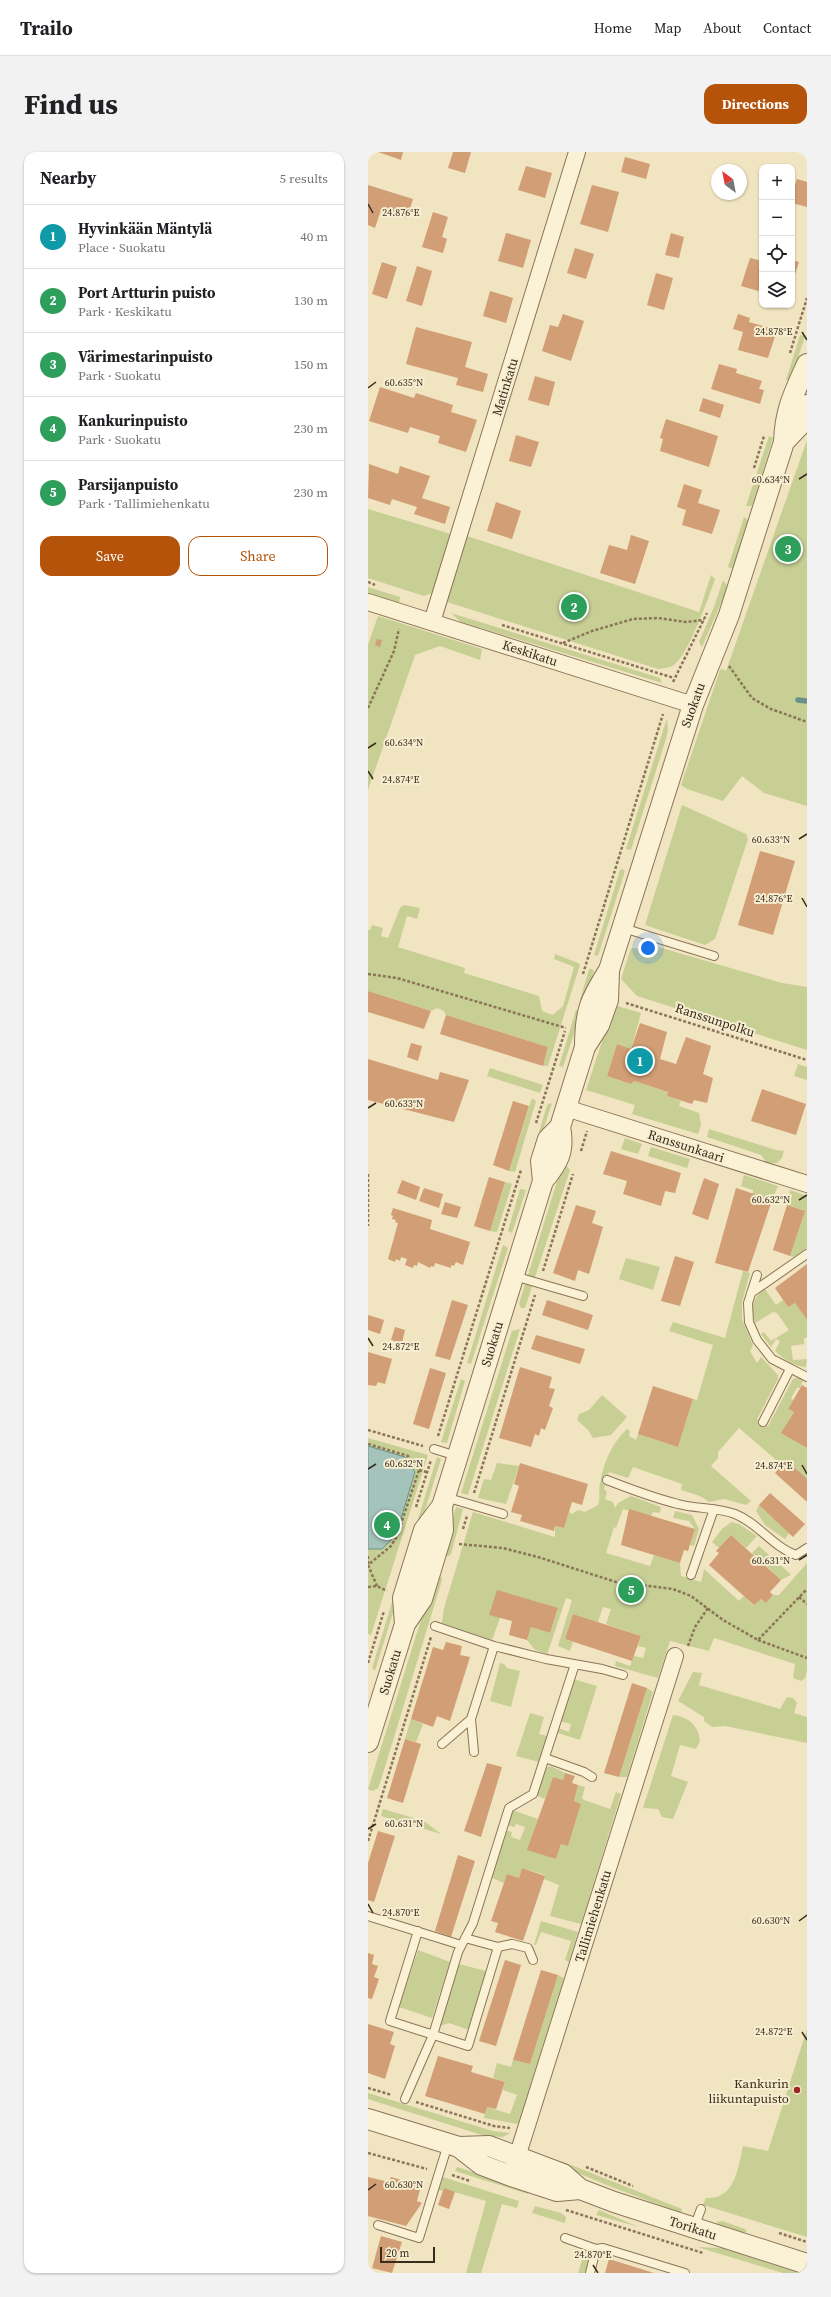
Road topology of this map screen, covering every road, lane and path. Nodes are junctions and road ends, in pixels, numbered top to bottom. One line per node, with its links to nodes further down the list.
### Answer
1 (577, 152): 10 (street, Matinkatu)
2 (807, 364): 4 (street, Suokatu)
3 (807, 405): 4 (street, Suokatu)
4 (784, 442): 13 (street, Suokatu)
5 (368, 582): 6 (path)
6 (381, 586)
7 (368, 602): 8 (street, Keskikatu)
8 (403, 614): 10 (street, Keskikatu); 16 (path)
9 (704, 620): 12 (path)
10 (432, 622): 15 (street, Keskikatu)
11 (496, 623): 12 (path)
12 (562, 644): 14 (path)
13 (712, 657): 15 (street, Suokatu); 17 (path)
14 (674, 678)
15 (693, 704): 18 (street, Suokatu)
16 (368, 708)
17 (807, 722)
18 (621, 927): 19 (lane); 24 (street, Suokatu)
19 (714, 956)
20 (368, 974): 22 (path)
21 (624, 1002): 23 (path, Ranssunpolku)
22 (566, 1028)
23 (807, 1060)
24 (566, 1108): 25 (street, Ranssunkaari); 33 (street, Suokatu)
25 (590, 1115): 26 (path); 29 (street, Ranssunkaari)
26 (580, 1154)
27 (575, 1168): 35 (path)
28 (368, 1174): 30 (path)
29 (807, 1184)
30 (368, 1186): 31 (path)
31 (368, 1226)
32 (807, 1254): 36 (lane)
33 (513, 1275): 35 (lane); 44 (street, Suokatu)
34 (757, 1275): 36 (lane)
35 (539, 1283): 37 (lane); 49 (path)
36 (751, 1293): 38 (lane)
37 (583, 1296)
38 (790, 1369): 39 (lane); 40 (lane)
39 (807, 1377)
40 (763, 1422)
41 (368, 1430): 43 (path)
42 (368, 1444): 45 (path)
43 (434, 1449): 44 (lane)
44 (457, 1456): 48 (street, Suokatu)
45 (418, 1470): 46 (path); 58 (path)
46 (427, 1472)
47 (607, 1480): 50 (lane)
48 (443, 1502): 49 (lane); 74 (street, Suokatu)
49 (471, 1504): 51 (lane); 52 (path)
50 (714, 1509): 55 (lane); 59 (lane)
51 (504, 1514)
52 (462, 1531)
53 (460, 1538): 54 (path)
54 (458, 1544): 56 (path); 67 (path)
55 (807, 1548)
56 (456, 1552)
57 (368, 1556): 58 (path)
58 (368, 1564): 60 (path)
59 (691, 1575)
60 (377, 1586): 61 (path); 63 (path)
61 (368, 1587)
62 (807, 1589): 64 (path)
63 (390, 1592)
64 (799, 1597): 65 (path); 67 (path)
65 (807, 1604)
66 (435, 1626): 68 (lane); 79 (path)
67 (758, 1640): 70 (path)
68 (494, 1646): 71 (lane); 73 (lane)
69 (675, 1656): 89 (street, Tallimiehenkatu)
70 (807, 1658)
71 (575, 1664): 72 (lane); 77 (lane)
72 (623, 1675)
73 (471, 1719): 75 (lane); 76 (lane)
74 (368, 1742)
75 (442, 1744)
76 (474, 1752)
77 (545, 1758): 78 (lane); 82 (lane)
78 (592, 1777)
79 (368, 1841)
80 (368, 1916): 81 (lane)
81 (418, 1931): 82 (lane); 85 (lane)
82 (463, 1941): 83 (lane); 85 (lane)
83 (498, 1947): 84 (lane); 85 (lane)
84 (533, 1960)
85 (433, 2035): 87 (lane)
86 (368, 2088): 87 (path)
87 (405, 2099): 89 (path)
88 (368, 2119): 90 (street, Torikatu)
89 (525, 2133): 92 (street, Tallimiehenkatu)
90 (454, 2145): 92 (street, Torikatu); 94 (lane); 95 (street, Torikatu)
91 (368, 2153): 94 (path)
92 (517, 2156): 95 (street, Tallimiehenkatu); 98 (street, Torikatu)
93 (580, 2165): 97 (path)
94 (439, 2172): 96 (path); 101 (lane)
95 (511, 2176): 98 (street, Torikatu)
96 (476, 2183)
97 (634, 2187)
98 (580, 2189): 102 (street, Torikatu)
99 (558, 2207): 107 (path)
100 (701, 2209): 102 (lane)
101 (378, 2225)
102 (694, 2228): 108 (street, Torikatu)
103 (774, 2232): 105 (path)
104 (565, 2238): 106 (lane)
105 (807, 2242)
106 (596, 2249): 109 (lane); 110 (lane)
107 (708, 2254)
108 (807, 2264)
109 (590, 2273)
110 (685, 2273)

